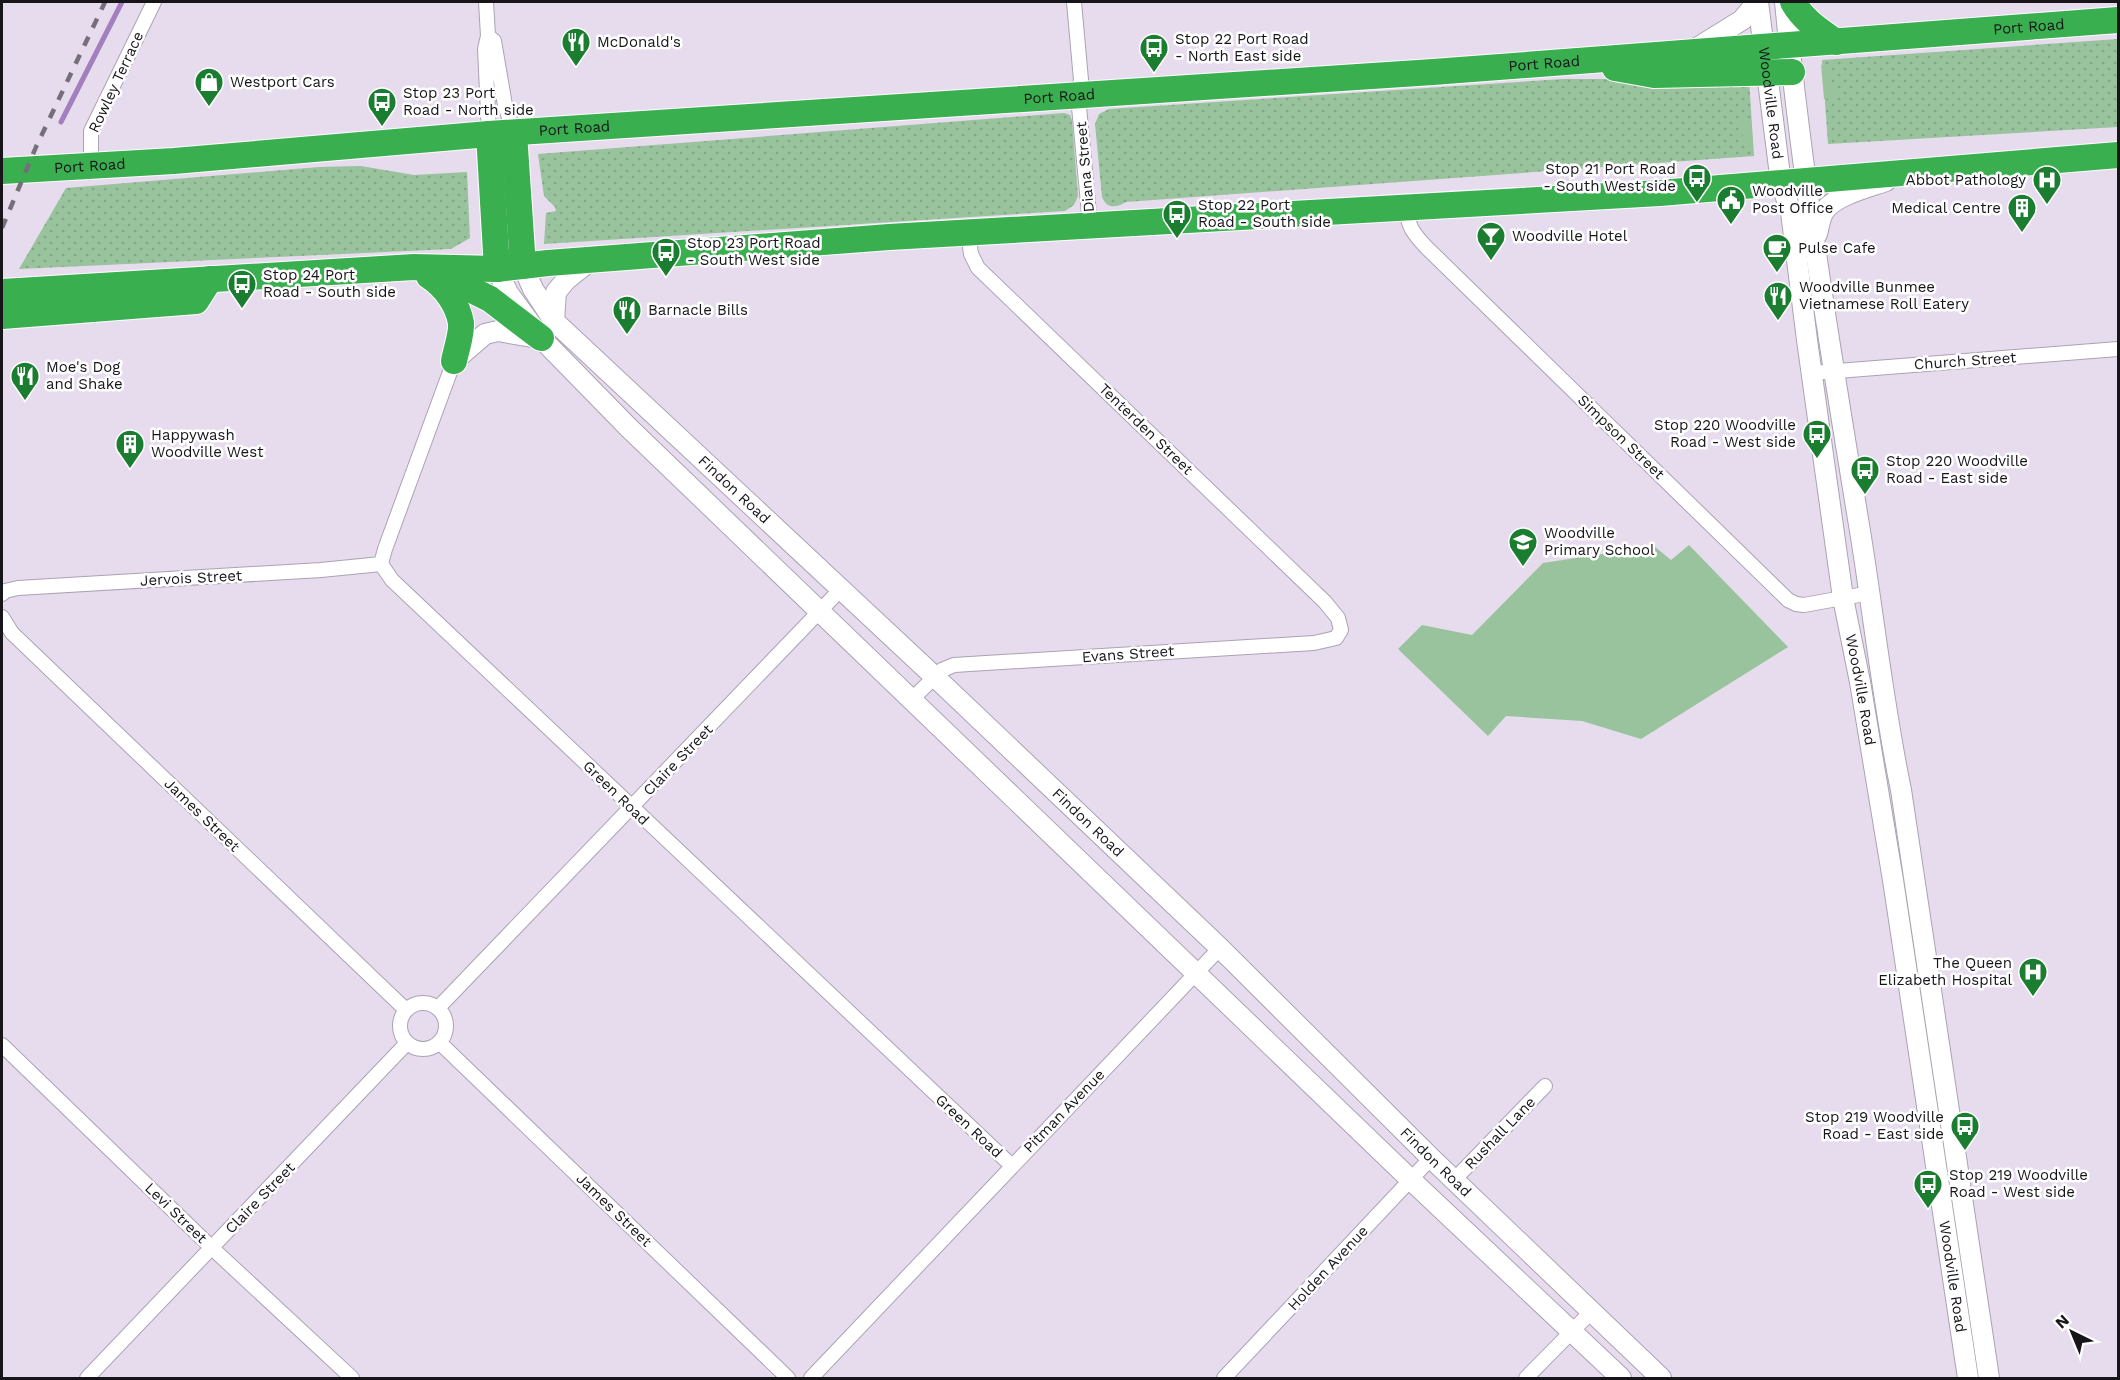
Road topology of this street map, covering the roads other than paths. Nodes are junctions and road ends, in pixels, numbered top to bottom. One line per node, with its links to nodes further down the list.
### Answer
1 (154, 2): 16 (street, Rowley Terrace)
2 (486, 2): 8 (street)
3 (1074, 2): 13 (street, Diana Street)
4 (1758, 2): 10 (main road); 11 (main road, Woodville Road)
5 (1785, 2): 11 (main road, Woodville Road)
6 (1793, 2): 9 (highway)
7 (2118, 20): 9 (highway, Port Road)
8 (488, 36): 14 (street); 14 (street)
9 (1836, 42): 11 (highway, Port Road)
10 (1690, 52): 11 (highway, Port Road); 12 (highway, Port Road)
11 (1778, 59): 12 (highway); 19 (main road, Woodville Road); 20 (main road, Woodville Road)
12 (1576, 61): 13 (highway, Port Road)
13 (1078, 96): 14 (highway, Port Road); 22 (street, Diana Street)
14 (501, 134): 16 (highway, Port Road); 26 (highway); 28 (highway)
15 (2118, 156): 18 (highway)
16 (91, 165): 17 (highway, Port Road)
17 (2, 171)
18 (1909, 173): 19 (highway); 24 (main road)
19 (1807, 181): 20 (highway); 24 (main road, Woodville Road)
20 (1781, 183): 21 (highway); 36 (main road, Woodville Road)
21 (1406, 207): 22 (highway); 41 (street, Simpson Street)
22 (1090, 225): 23 (highway)
23 (968, 232): 25 (highway); 44 (street, Tenterden Street)
24 (1815, 242): 35 (main road, Woodville Road)
25 (591, 260): 26 (highway); 32 (main road)
26 (523, 266): 28 (highway); 32 (main road, Findon Road)
27 (414, 267): 28 (highway); 29 (highway); 32 (highway); 34 (highway)
28 (497, 269): 32 (main road, Findon Road)
29 (210, 279): 30 (highway); 31 (highway)
30 (2, 292)
31 (2, 316)
32 (547, 329): 34 (main road); 38 (main road, Findon Road); 42 (main road, Findon Road)
33 (2118, 350): 35 (street, Church Street)
34 (454, 361): 37 (street)
35 (1834, 372): 36 (street, Church Street); 39 (main road, Woodville Road)
36 (1812, 373): 41 (main road, Woodville Road)
37 (381, 564): 40 (street, Jervois Street); 47 (street, Green Road)
38 (841, 589): 42 (street, Claire Street); 45 (main road, Findon Road)
39 (1870, 593): 41 (street, Simpson Street); 72 (main road, Woodville Road)
40 (2, 594)
41 (1844, 598): 71 (main road, Woodville Road)
42 (821, 610): 46 (main road, Findon Road); 47 (street, Claire Street)
43 (2, 616): 51 (street, James Street)
44 (1338, 618): 45 (street, Evans Street)
45 (935, 676): 46 (street, Evans Street); 48 (main road, Findon Road)
46 (912, 699): 49 (main road, Findon Road)
47 (632, 808): 50 (street, Claire Street); 57 (street, Green Road)
48 (1220, 948): 49 (street, Pitman Avenue); 56 (main road, Findon Road)
49 (1196, 972): 57 (street, Pitman Avenue); 58 (main road, Findon Road)
50 (438, 1008): 51 (street); 52 (street)
51 (405, 1010): 53 (street)
52 (439, 1042): 53 (street); 65 (street, James Street)
53 (407, 1043): 60 (street, Claire Street)
54 (2, 1045): 60 (street, Levi Street)
55 (1545, 1086): 59 (street, Rushall Lane)
56 (1431, 1158): 58 (street, Holden Avenue); 59 (main road, Findon Road)
57 (1012, 1166): 66 (street, Pitman Avenue)
58 (1411, 1180): 62 (main road, Findon Road); 67 (street, Holden Avenue)
59 (1454, 1180): 61 (main road, Findon Road)
60 (212, 1248): 63 (street, Claire Street); 64 (street, Levi Street)
61 (1592, 1311): 62 (street); 70 (main road, Findon Road)
62 (1571, 1332): 68 (street); 69 (main road, Findon Road)
63 (87, 1378)
64 (352, 1378)
65 (788, 1378)
66 (811, 1378)
67 (1224, 1378)
68 (1526, 1378)
69 (1621, 1378)
70 (1661, 1378)
71 (1968, 1378)
72 (1989, 1378)

